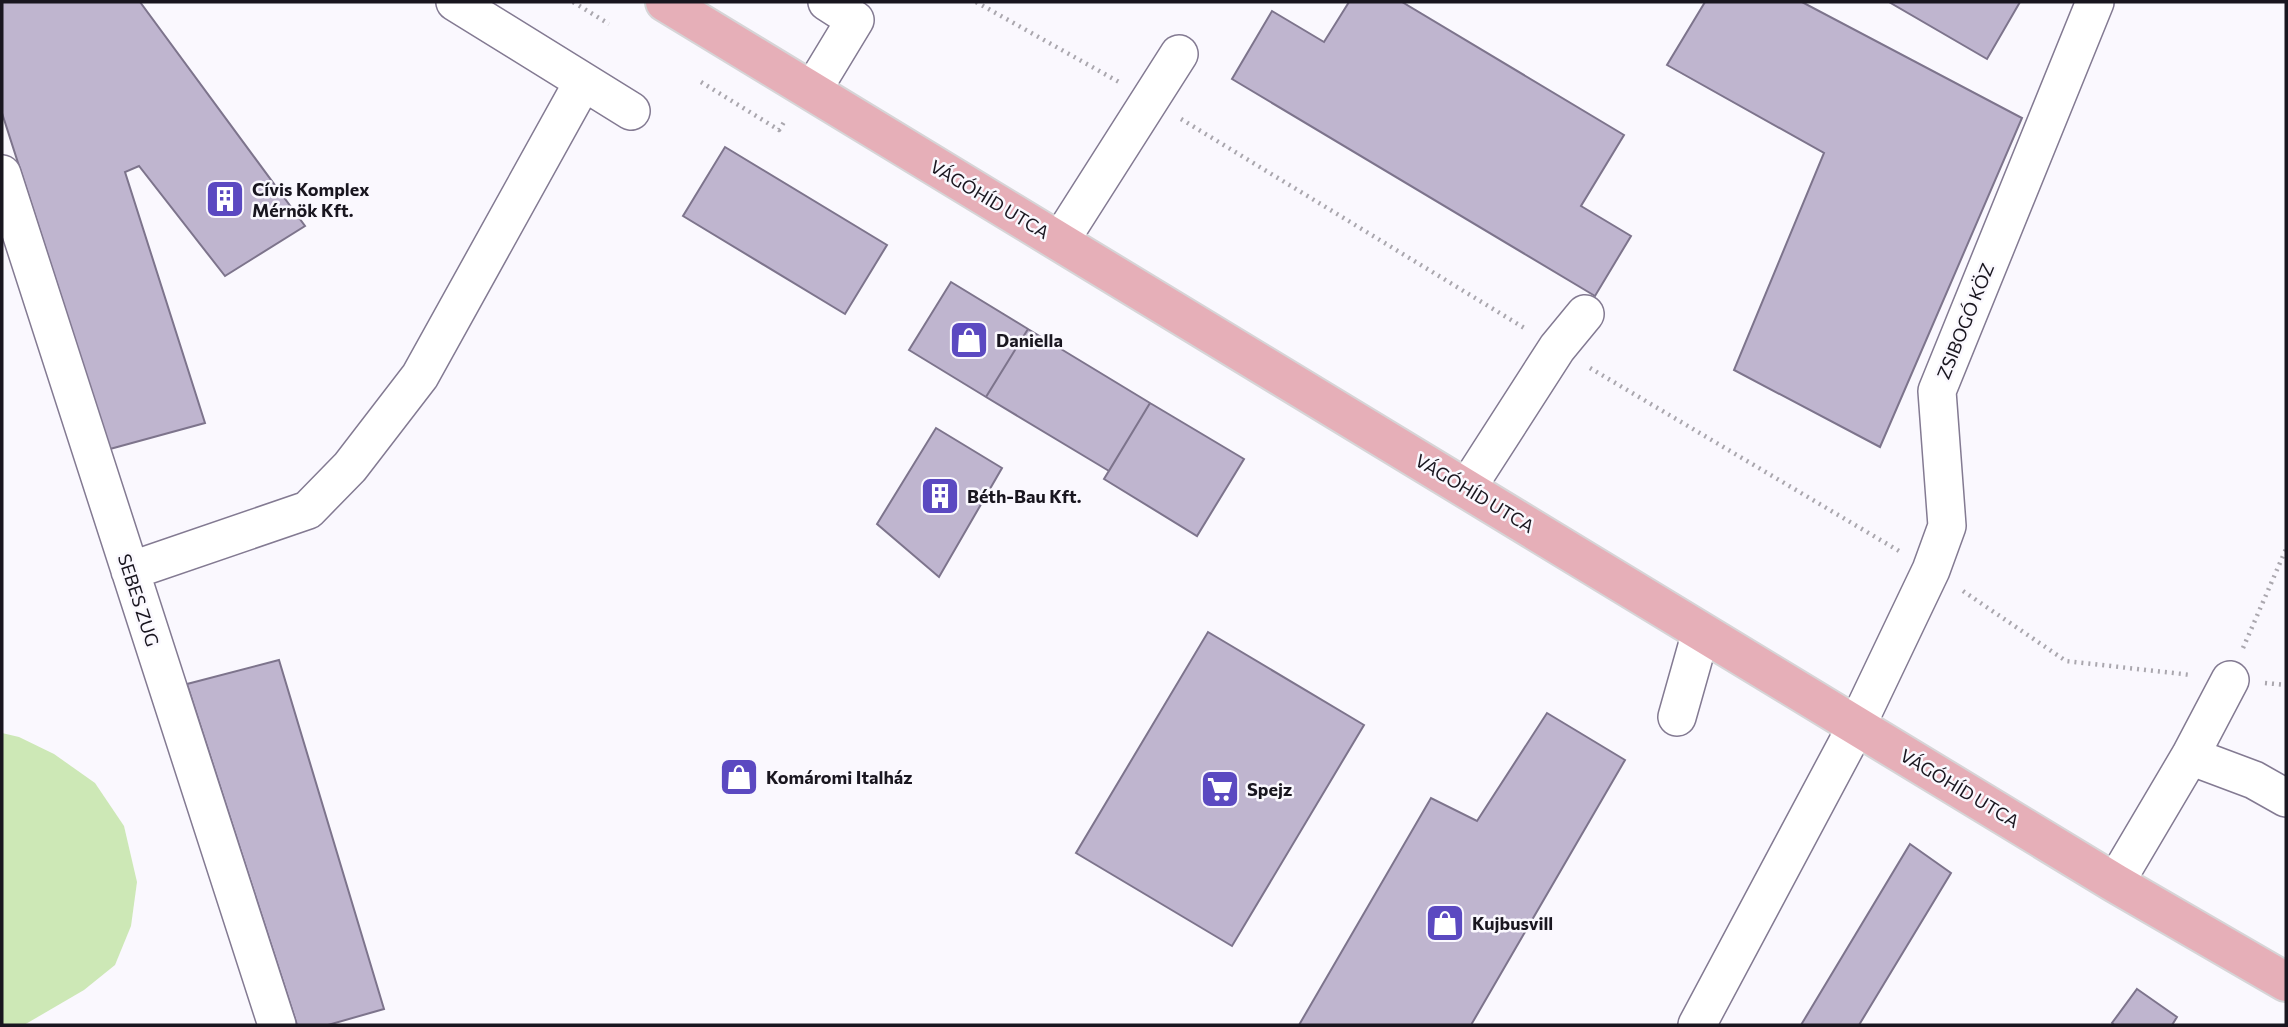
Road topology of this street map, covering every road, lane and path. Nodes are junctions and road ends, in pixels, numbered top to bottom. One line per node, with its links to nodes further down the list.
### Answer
1 (455, 2): 9 (street)
2 (573, 2): 7 (path)
3 (666, 2): 11 (main road, VÁGÓHÍD UTCA)
4 (827, 2): 11 (street)
5 (976, 2): 12 (path)
6 (2095, 2): 21 (street, ZSIBOGÓ KÖZ)
7 (610, 24)
8 (1179, 54): 12 (street)
9 (583, 82): 13 (street); 22 (street)
10 (701, 82): 14 (path)
11 (812, 91): 16 (main road, VÁGÓHÍD UTCA)
12 (1150, 100): 16 (street); 18 (path)
13 (631, 111)
14 (779, 130)
15 (2, 174): 22 (street, SEBES ZUG)
16 (1060, 241): 19 (main road, VÁGÓHÍD UTCA)
17 (1584, 314): 18 (street)
18 (1557, 348): 19 (street); 21 (path)
19 (1467, 488): 23 (main road, VÁGÓHÍD UTCA)
20 (2286, 549): 24 (path)
21 (1931, 570): 24 (path); 27 (street, ZSIBOGÓ KÖZ)
22 (130, 571): 33 (street, SEBES ZUG)
23 (1701, 632): 26 (street); 27 (main road, VÁGÓHÍD UTCA)
24 (2230, 680): 25 (path); 28 (street)
25 (2286, 685)
26 (1677, 717)
27 (1857, 725): 31 (main road, VÁGÓHÍD UTCA); 34 (street, ZSIBOGÓ KÖZ)
28 (2190, 756): 29 (street); 31 (street)
29 (2270, 782): 30 (street)
30 (2286, 798)
31 (2115, 883): 32 (main road, VÁGÓHÍD UTCA)
32 (2286, 982)
33 (277, 1025)
34 (1697, 1025)

